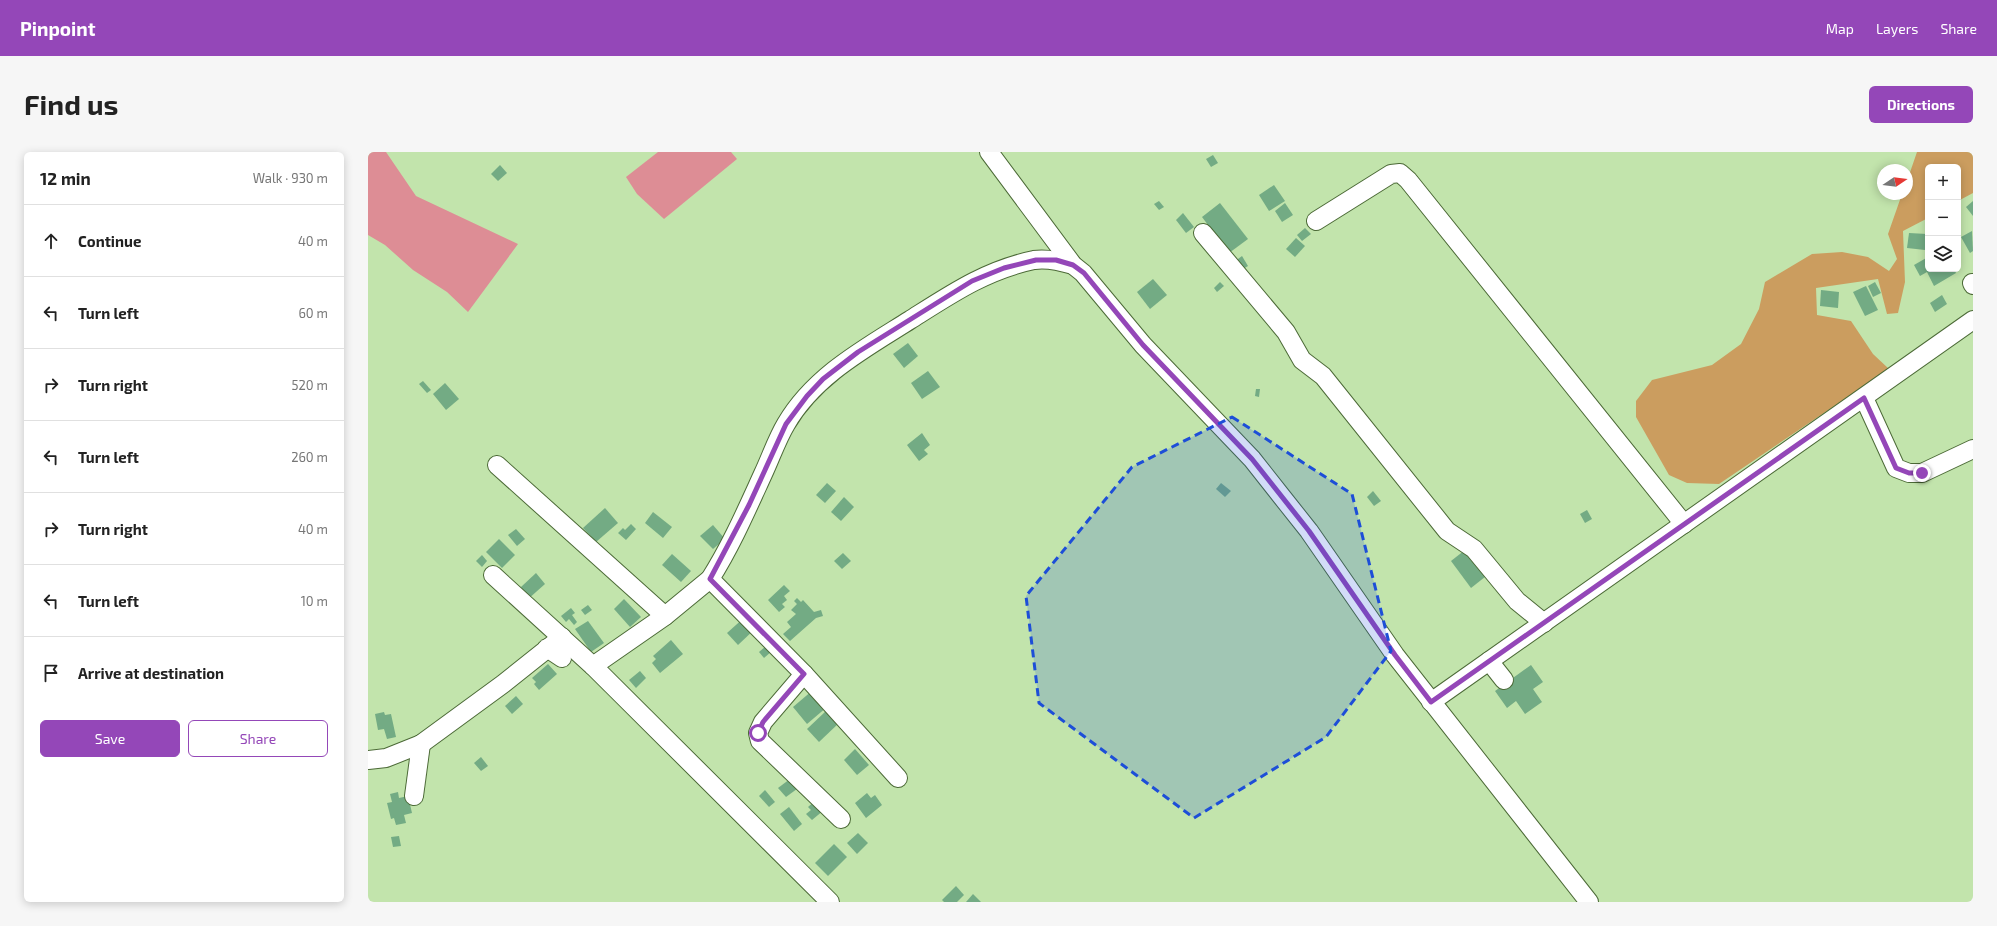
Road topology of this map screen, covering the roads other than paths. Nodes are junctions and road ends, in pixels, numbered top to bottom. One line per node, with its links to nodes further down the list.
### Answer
1 (989, 152): 4 (street)
2 (1316, 222): 9 (street)
3 (1203, 233): 13 (street)
4 (1073, 265): 11 (street); 19 (street)
5 (1973, 320): 6 (street)
6 (1864, 398): 7 (street); 9 (street)
7 (1973, 449)
8 (497, 465): 12 (street)
9 (1684, 524): 13 (street)
10 (493, 575): 14 (street)
11 (710, 579): 12 (street); 17 (street)
12 (665, 616): 16 (street)
13 (1544, 622): 15 (street)
14 (562, 637): 16 (street); 20 (street)
15 (1489, 661): 18 (street); 19 (street)
16 (593, 666): 25 (street)
17 (804, 674): 22 (street); 24 (street)
18 (1504, 680)
19 (1431, 702): 26 (street)
20 (421, 744): 21 (street); 23 (street)
21 (368, 760)
22 (898, 778)
23 (414, 796)
24 (841, 819)
25 (830, 902)
26 (1589, 902)

